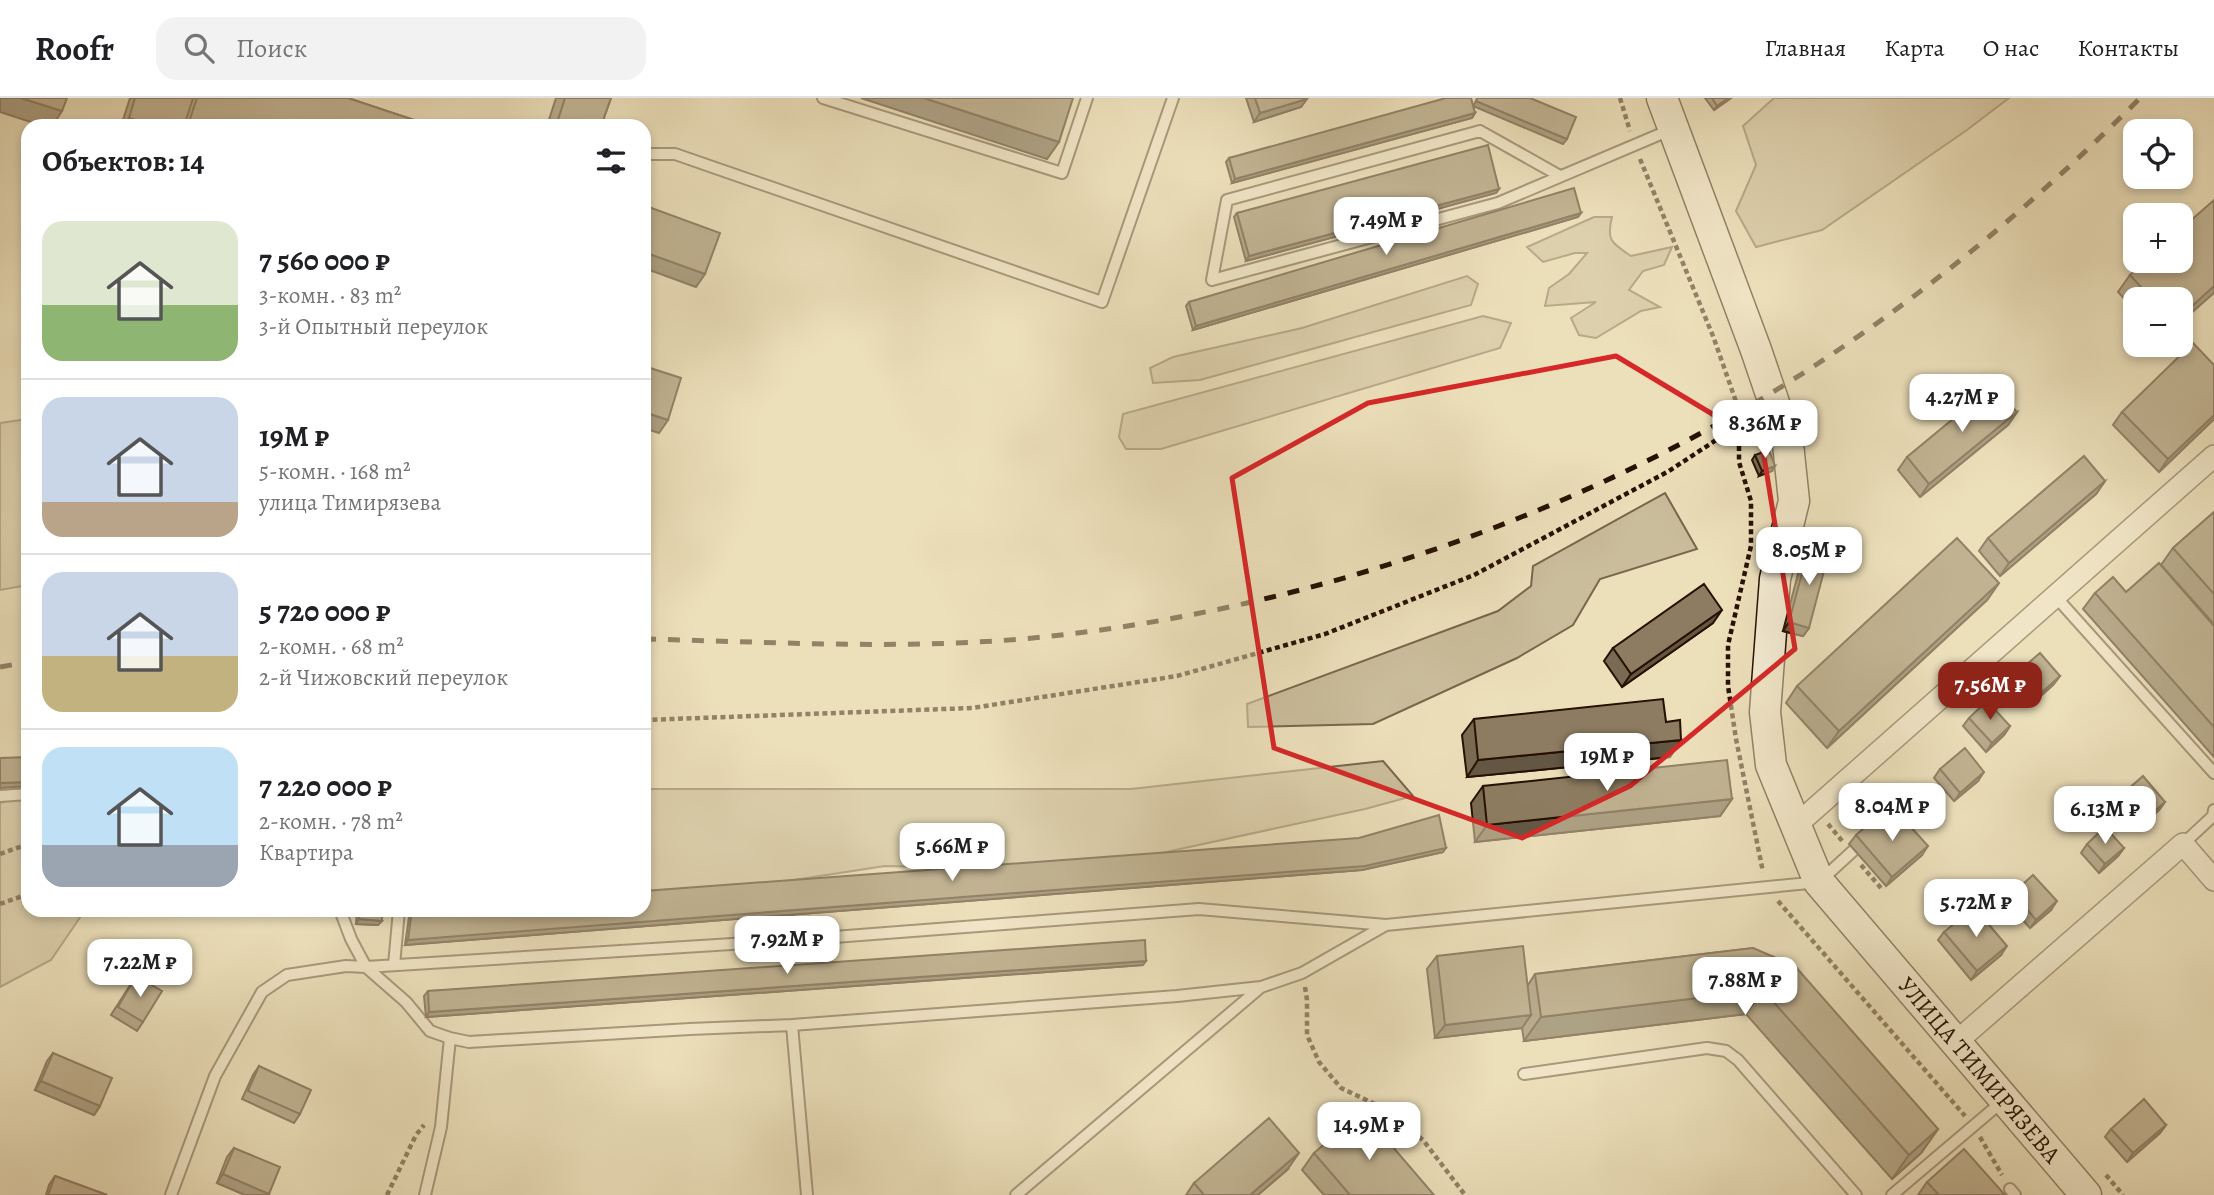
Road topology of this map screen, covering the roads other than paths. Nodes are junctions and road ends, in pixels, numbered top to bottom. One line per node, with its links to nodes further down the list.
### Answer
1 (823, 98): 2 (lane)
2 (1087, 98)
3 (1173, 98): 6 (lane)
4 (1662, 98): 5 (main road, УЛИЦА ТИМИРЯЗЕВА)
5 (1673, 129): 7 (lane); 14 (main road, УЛИЦА ТИМИРЯЗЕВА)
6 (651, 154)
7 (1560, 176): 7 (lane)
8 (2214, 456): 9 (street)
9 (2055, 596): 10 (lane); 14 (street)
10 (2214, 773)
11 (21, 794): 12 (lane)
12 (0, 796)
13 (2214, 810): 15 (lane)
14 (1794, 827): 18 (main road, УЛИЦА ТИМИРЯЗЕВА)
15 (2183, 844): 17 (street); 27 (street)
16 (1854, 850): 18 (lane)
17 (2214, 880)
18 (1819, 881): 21 (lane); 27 (main road, УЛИЦА ТИМИРЯЗЕВА)
19 (343, 917): 23 (lane)
20 (398, 917): 22 (lane)
21 (1386, 925): 22 (lane); 24 (lane)
22 (394, 965): 23 (lane)
23 (366, 967): 26 (lane); 30 (lane)
24 (1261, 988): 25 (lane); 33 (lane)
25 (792, 1025): 26 (lane); 32 (lane)
26 (450, 1038): 31 (lane)
27 (1955, 1043): 29 (main road, УЛИЦА ТИМИРЯЗЕВА)
28 (1524, 1074): 34 (lane)
29 (2004, 1100): 35 (lane); 36 (main road, УЛИЦА ТИМИРЯЗЕВА)
30 (171, 1195)
31 (425, 1195)
32 (807, 1195)
33 (1016, 1195)
34 (1856, 1195)
35 (1892, 1195)
36 (2086, 1195)

